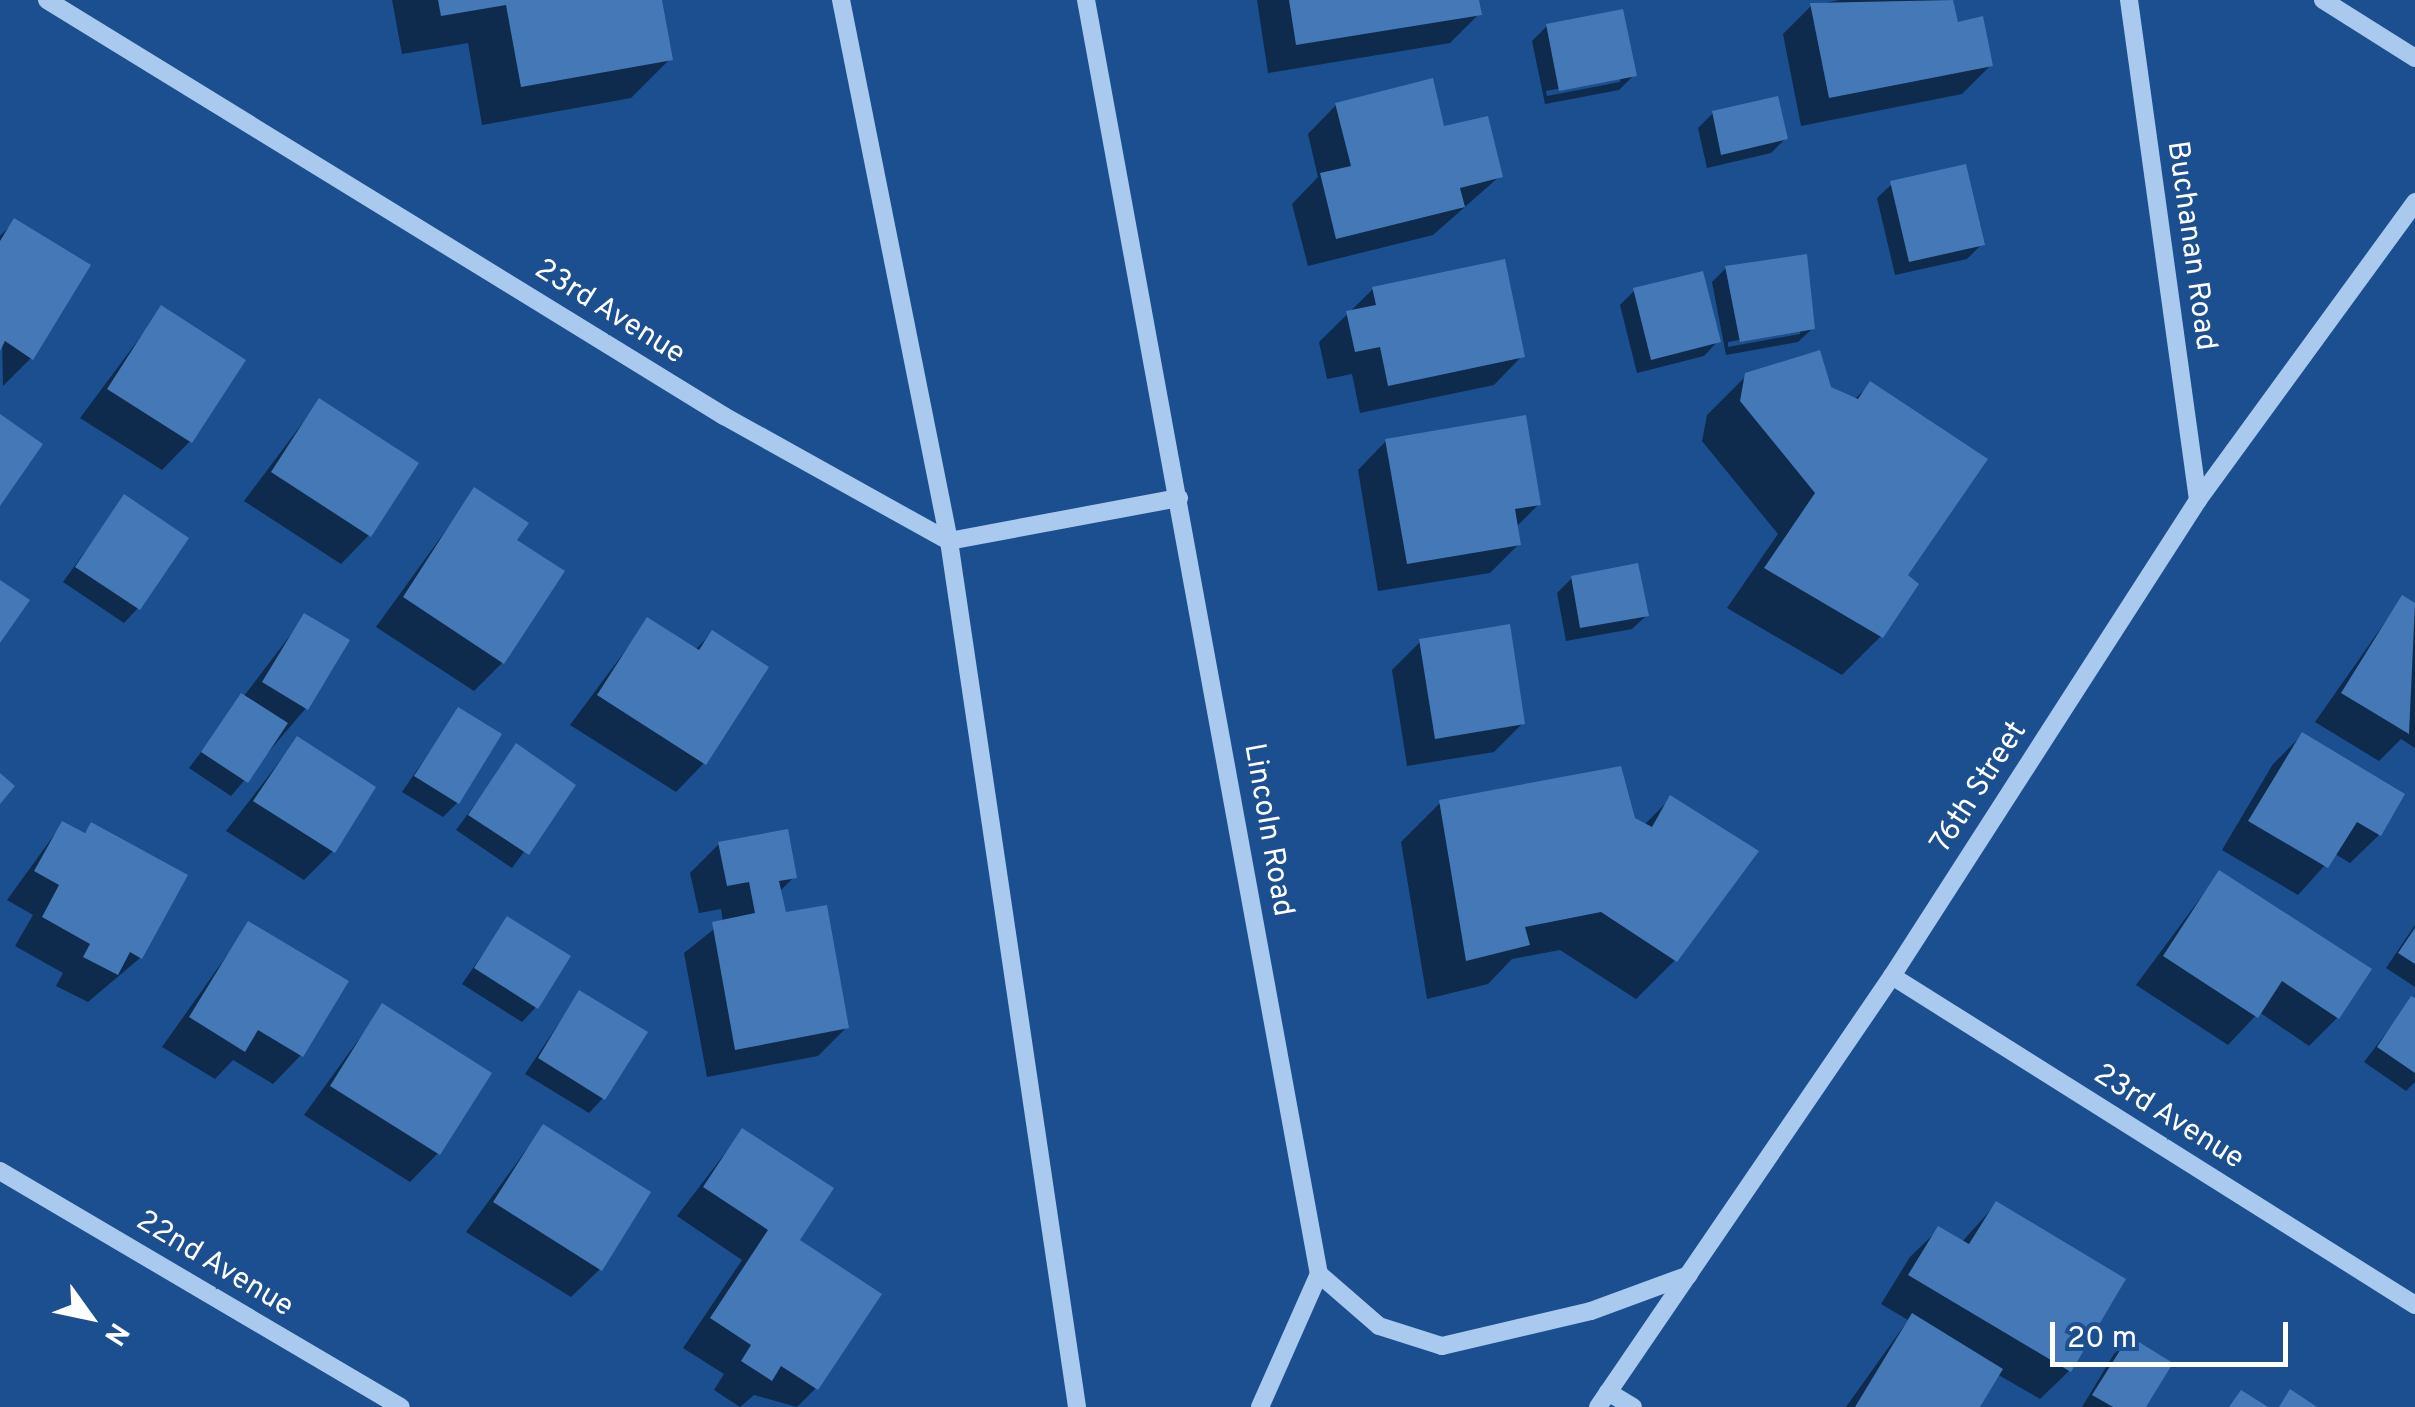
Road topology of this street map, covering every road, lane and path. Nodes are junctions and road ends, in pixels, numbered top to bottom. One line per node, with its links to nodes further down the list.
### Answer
1 (47, 0): 10 (street, 23rd Avenue)
2 (841, 0): 10 (street)
3 (1086, 0): 8 (street, Lincoln Road)
4 (2128, 0): 9 (street, Buchanan Road)
5 (2324, 0): 6 (street)
6 (2415, 58)
7 (2415, 202): 9 (street, 76th Street)
8 (1179, 498): 10 (street); 13 (street, Lincoln Road)
9 (2198, 500): 11 (street, 76th Street)
10 (949, 541): 18 (street)
11 (1892, 976): 14 (street, 76th Street); 15 (street, 23rd Avenue)
12 (0, 1171): 17 (street, 22nd Avenue)
13 (1320, 1274): 14 (street); 19 (street)
14 (1689, 1275): 16 (street, 76th Street)
15 (2415, 1306)
16 (1603, 1399): 20 (street)
17 (401, 1407)
18 (1077, 1407)
19 (1260, 1407)
20 (1633, 1407)

